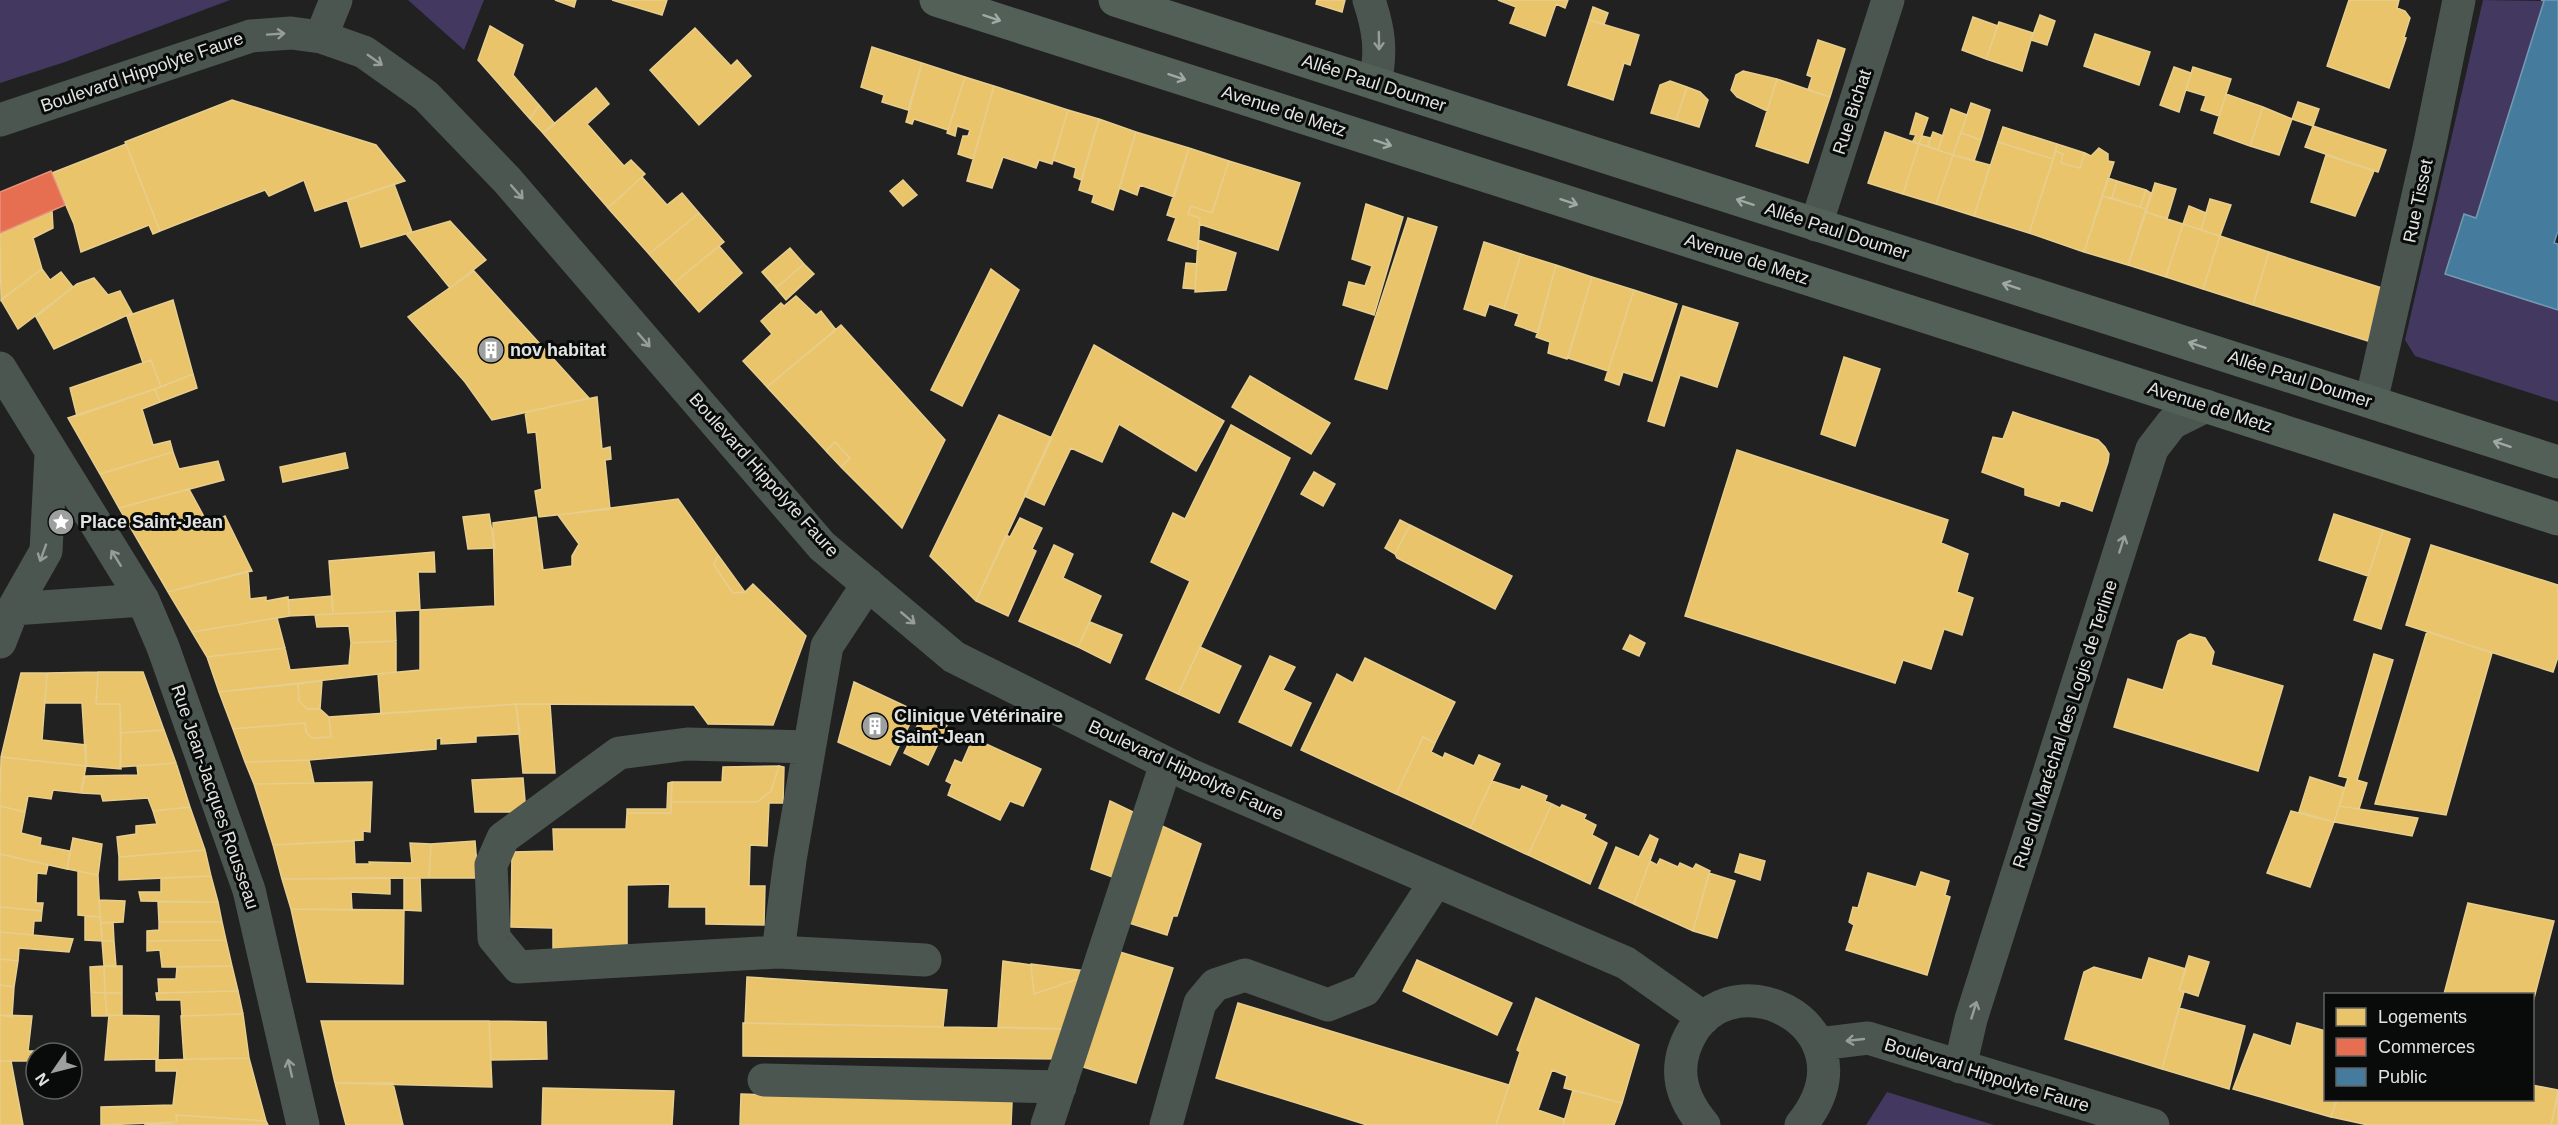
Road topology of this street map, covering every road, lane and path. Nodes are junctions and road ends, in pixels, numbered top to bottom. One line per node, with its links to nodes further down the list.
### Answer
1 (336, 0): 7 (street)
2 (936, 0): 13 (main road, Avenue de Metz, one-way to 13)
3 (1115, 0): 8 (main road, Allée Paul Doumer)
4 (1369, 0): 8 (street, one-way to 8)
5 (1888, 0): 10 (street, Rue Bichat)
6 (2460, 0): 12 (street, Rue Tisset)
7 (321, 37): 9 (street, Boulevard Hippolyte Faure, one-way to 7); 17 (street, Boulevard Hippolyte Faure, one-way to 17)
8 (1375, 83): 10 (main road, Allée Paul Doumer, one-way to 8)
9 (0, 120)
10 (1816, 225): 12 (main road, Allée Paul Doumer, one-way to 10)
11 (0, 368): 14 (street)
12 (2372, 402): 15 (main road, Allée Paul Doumer, one-way to 12)
13 (2206, 406): 16 (main road, Avenue de Metz); 28 (street, Rue du Maréchal des Logis de Terline, one-way to 13)
14 (51, 454): 18 (street, one-way to 14); 19 (street, one-way to 19)
15 (2558, 462)
16 (2558, 519)
17 (868, 584): 21 (street); 22 (street, Boulevard Hippolyte Faure, one-way to 22)
18 (143, 600): 19 (street); 31 (street, Rue Jean-Jacques Rousseau, one-way to 18)
19 (13, 609): 20 (street)
20 (0, 642)
21 (809, 747): 24 (street); 24 (street)
22 (1166, 764): 23 (street, Boulevard Hippolyte Faure); 30 (street)
23 (1436, 881): 26 (street, Boulevard Hippolyte Faure); 33 (street)
24 (778, 952): 25 (street)
25 (925, 960)
26 (1704, 1018): 27 (street); 34 (street)
27 (1819, 1044): 28 (street, Boulevard Hippolyte Faure, one-way to 27); 35 (street)
28 (1960, 1067): 36 (street, Boulevard Hippolyte Faure)
29 (764, 1080): 30 (street)
30 (1060, 1088): 32 (street)
31 (303, 1125)
32 (1047, 1125)
33 (1166, 1125)
34 (1704, 1125)
35 (1801, 1125)
36 (2153, 1125)

